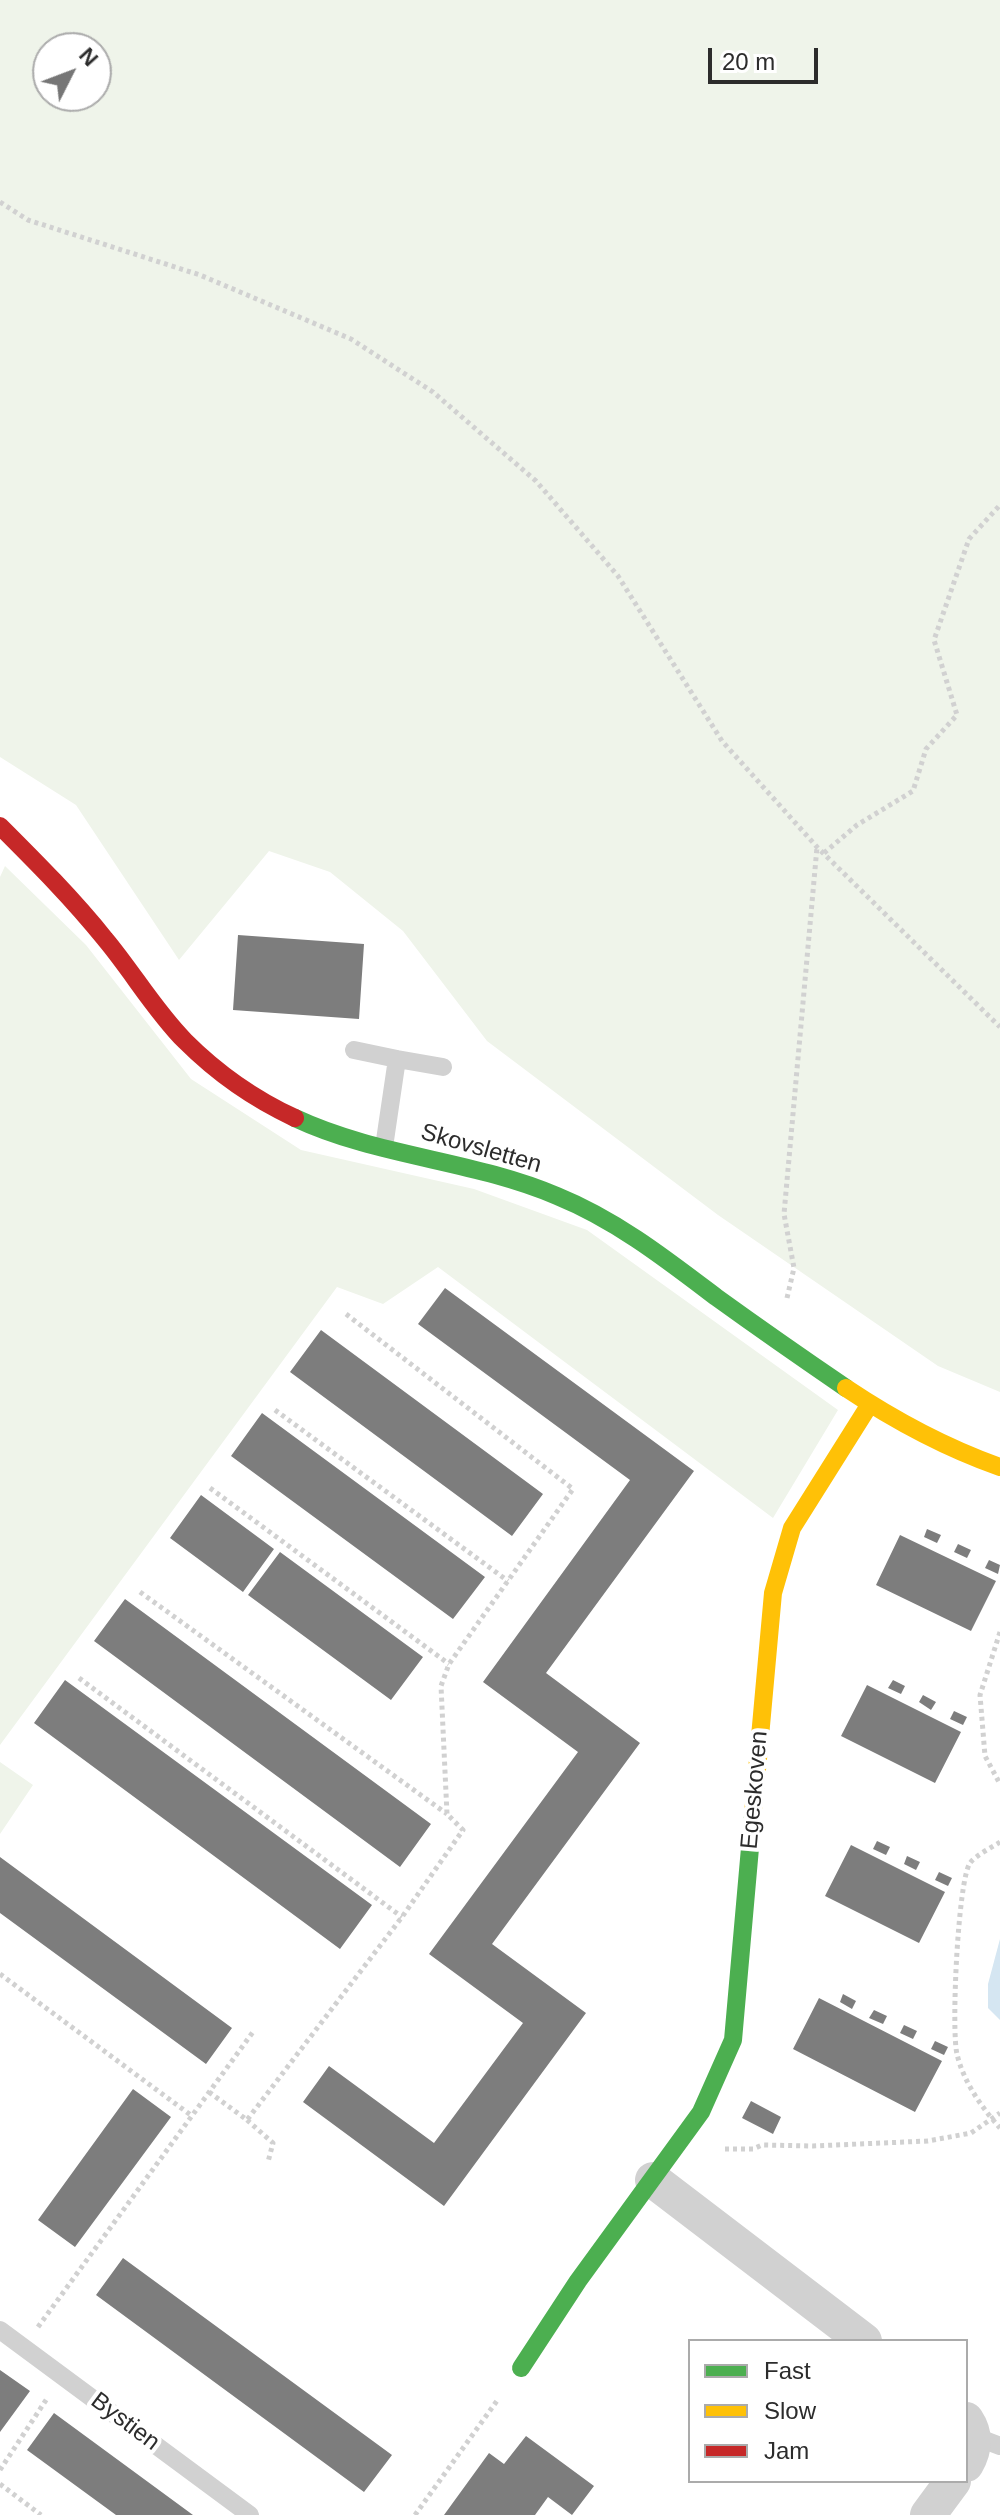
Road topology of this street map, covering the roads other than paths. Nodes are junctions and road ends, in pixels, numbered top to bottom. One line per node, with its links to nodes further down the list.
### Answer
1 (1, 829): 5 (street, Skovsletten)
2 (354, 1050): 3 (lane)
3 (397, 1059): 4 (lane); 5 (lane)
4 (443, 1067)
5 (384, 1147): 6 (street, Skovsletten)
6 (870, 1404): 7 (street, Skovsletten); 8 (street, Egeskoven)
7 (1000, 1467)
8 (653, 2180): 10 (street); 11 (street, Egeskoven)
9 (0, 2330): 13 (lane, Bystien)
10 (861, 2339)
11 (521, 2368)
12 (952, 2483): 14 (street)
13 (250, 2515)
14 (928, 2515)

